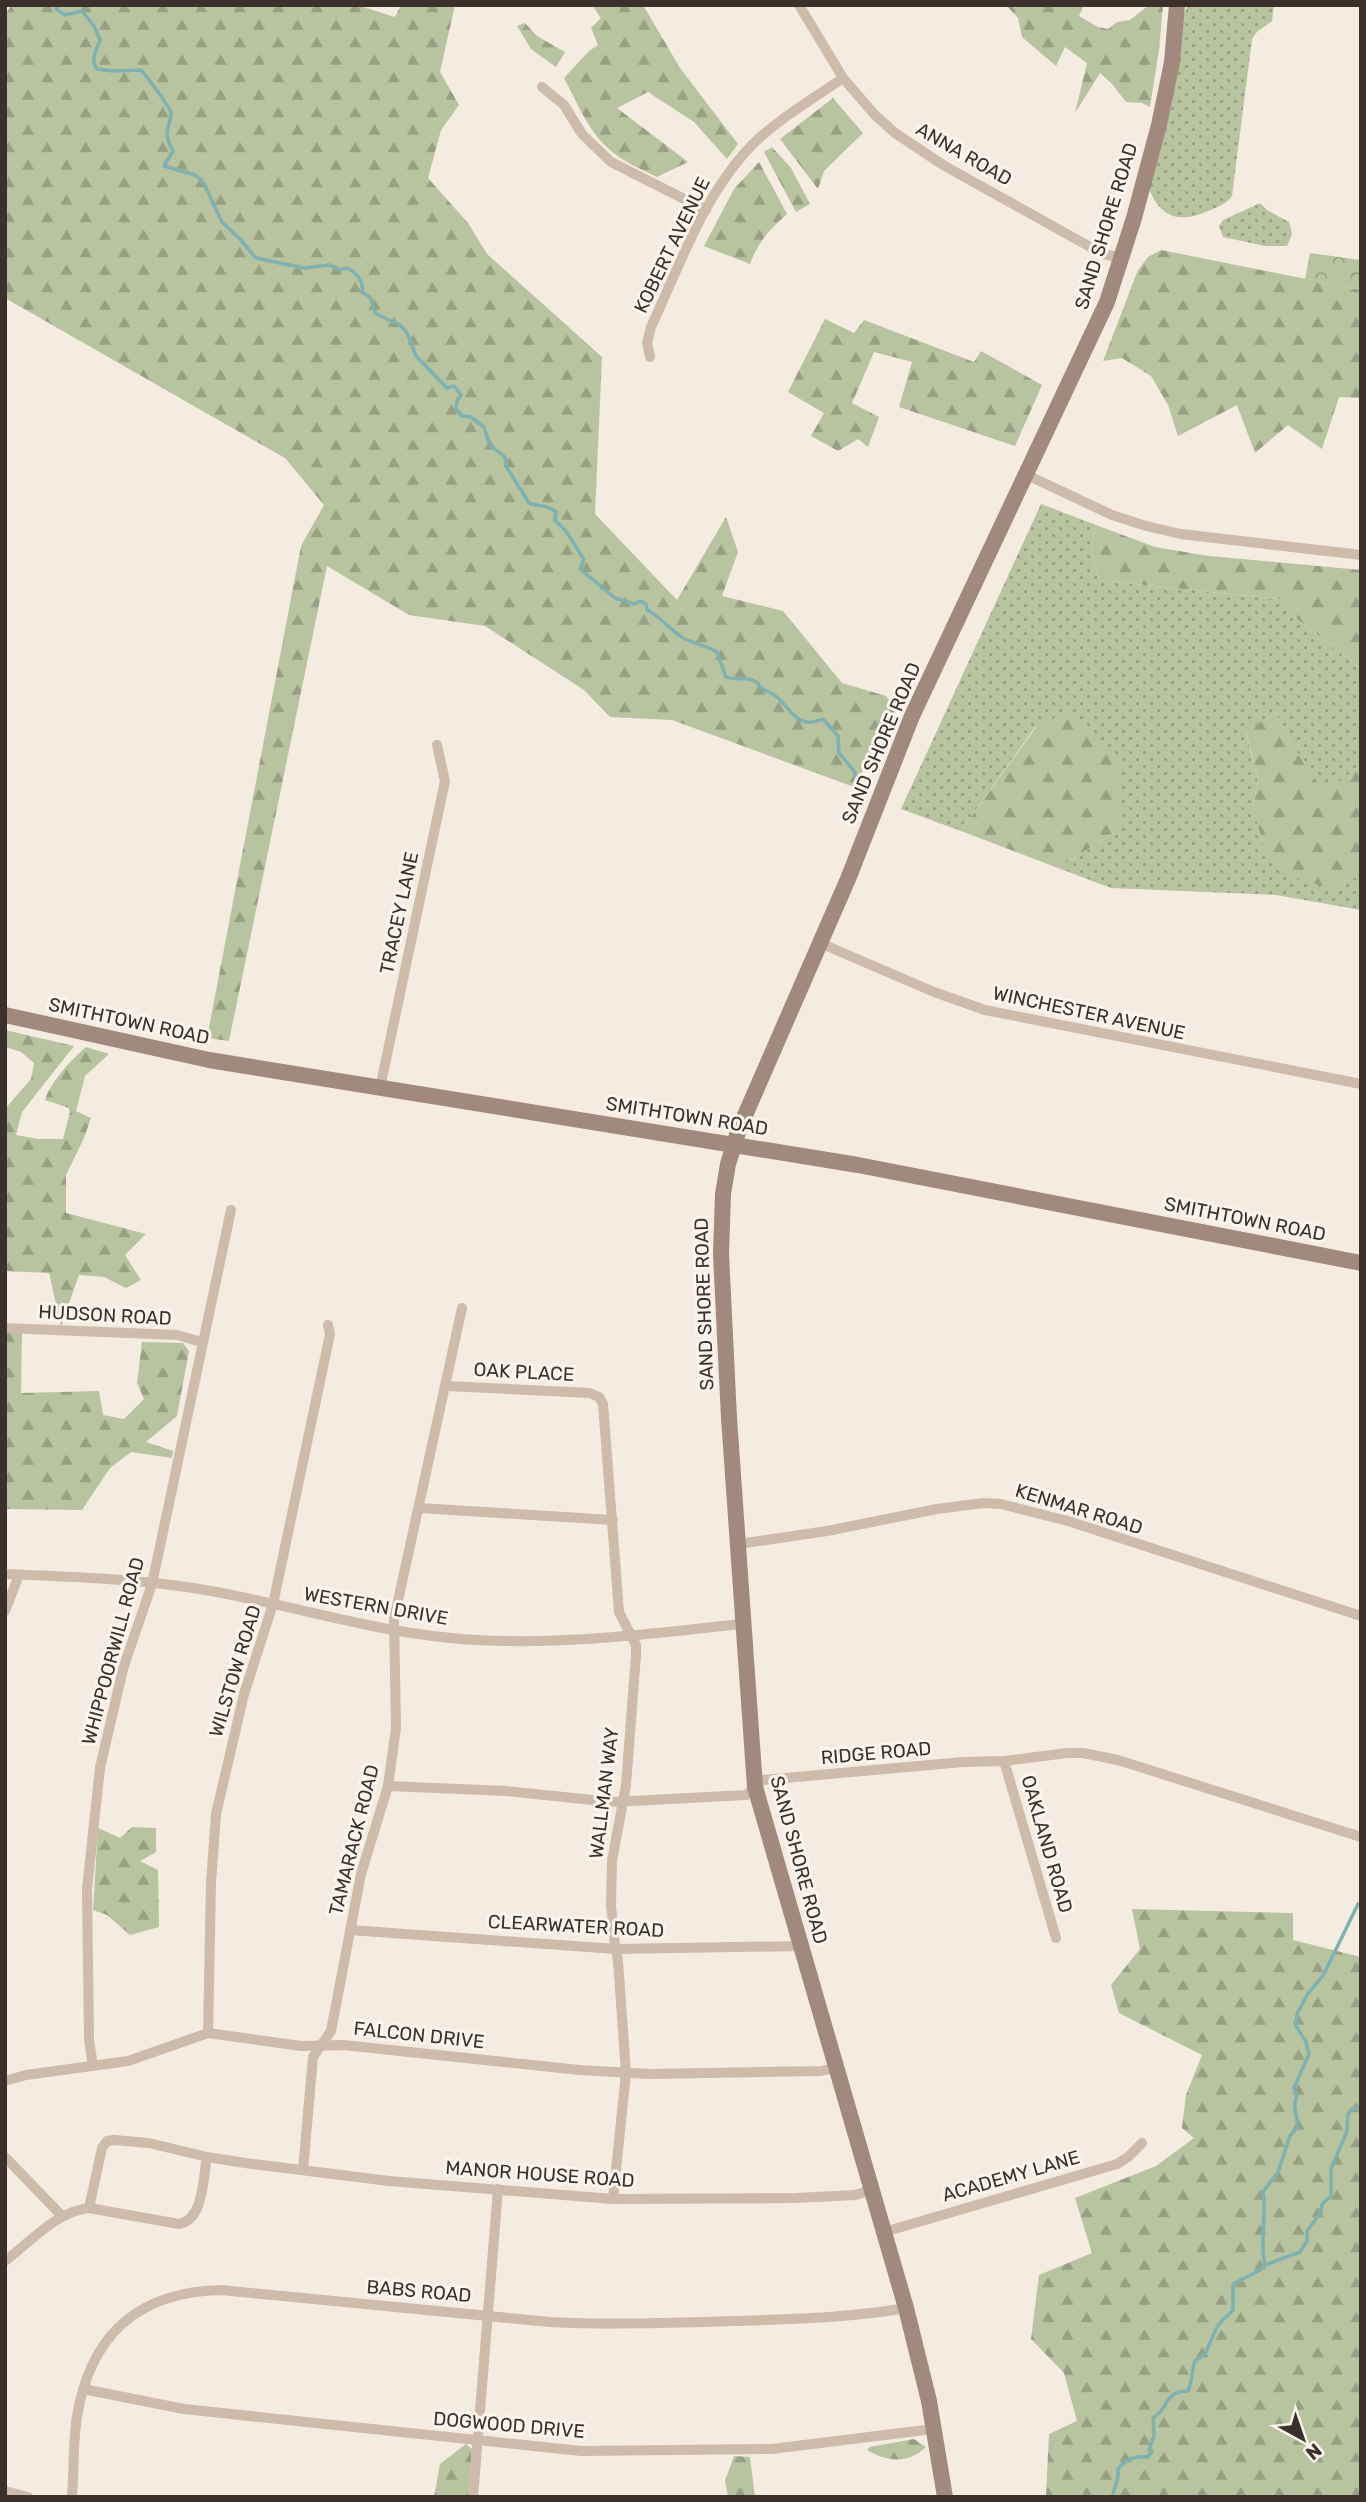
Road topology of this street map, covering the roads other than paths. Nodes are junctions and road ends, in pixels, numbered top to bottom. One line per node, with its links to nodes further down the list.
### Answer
1 (799, 5): 3 (street, ANNA ROAD)
2 (1177, 5): 6 (street, SAND SHORE ROAD)
3 (843, 78): 5 (street, KOBERT AVENUE); 6 (street, ANNA ROAD)
4 (541, 87): 5 (street)
5 (706, 210): 7 (street, KOBERT AVENUE)
6 (1122, 258): 8 (street, SAND SHORE ROAD)
7 (650, 357)
8 (1027, 475): 9 (street); 11 (street, SAND SHORE ROAD)
9 (1361, 555)
10 (438, 745): 14 (street, TRACEY LANE)
11 (820, 943): 13 (street, WINCHESTER AVENUE); 15 (street, SAND SHORE ROAD)
12 (5, 1015): 14 (street, SMITHTOWN ROAD)
13 (1361, 1084)
14 (380, 1088): 15 (street, SMITHTOWN ROAD)
15 (734, 1143): 17 (street, SMITHTOWN ROAD); 26 (street, SAND SHORE ROAD)
16 (230, 1210): 21 (street, WHIPPOORWILL ROAD)
17 (1361, 1263)
18 (462, 1308): 22 (street, TAMARACK ROAD)
19 (328, 1325): 30 (street, WILSTOW ROAD)
20 (5, 1328): 21 (street, HUDSON ROAD)
21 (202, 1342): 29 (street, WHIPPOORWILL ROAD)
22 (446, 1386): 23 (street, OAK PLACE); 24 (street, TAMARACK ROAD)
23 (599, 1397): 25 (street, WALLMAN WAY)
24 (419, 1508): 25 (street); 34 (street, TAMARACK ROAD)
25 (613, 1520): 35 (street, WALLMAN WAY)
26 (739, 1544): 32 (street, KENMAR ROAD); 33 (street, SAND SHORE ROAD)
27 (5, 1574): 28 (street, WESTERN DRIVE)
28 (19, 1575): 29 (street, WESTERN DRIVE); 31 (street)
29 (152, 1584): 30 (street, WESTERN DRIVE); 47 (street, WHIPPOORWILL ROAD)
30 (273, 1604): 34 (street, WESTERN DRIVE); 45 (street, WILSTOW ROAD)
31 (5, 1611)
32 (1361, 1616)
33 (742, 1623): 35 (street, WESTERN DRIVE); 38 (street, SAND SHORE ROAD)
34 (394, 1630): 35 (street, WESTERN DRIVE); 37 (street, TAMARACK ROAD)
35 (630, 1636): 39 (street, WALLMAN WAY)
36 (1004, 1761): 38 (street, RIDGE ROAD); 40 (street, RIDGE ROAD); 42 (street, OAKLAND ROAD)
37 (388, 1786): 39 (street, RIDGE ROAD); 41 (street, TAMARACK ROAD)
38 (755, 1787): 39 (street, RIDGE ROAD); 43 (street, SAND SHORE ROAD)
39 (623, 1800): 44 (street, WALLMAN WAY)
40 (1361, 1837)
41 (350, 1930): 44 (street, CLEARWATER ROAD); 46 (street, TAMARACK ROAD)
42 (1056, 1938)
43 (801, 1946): 44 (street, CLEARWATER ROAD); 48 (street, SAND SHORE ROAD)
44 (616, 1949): 49 (street, WALLMAN WAY)
45 (208, 2033): 46 (street, FALCON DRIVE); 47 (street, FALCON DRIVE)
46 (321, 2045): 49 (street, FALCON DRIVE); 54 (street, TAMARACK ROAD)
47 (93, 2066): 50 (street, FALCON DRIVE)
48 (837, 2067): 49 (street, FALCON DRIVE); 56 (street, SAND SHORE ROAD)
49 (626, 2073): 57 (street, WALLMAN WAY)
50 (5, 2081)
51 (1142, 2143): 60 (street, ACADEMY LANE)
52 (208, 2157): 54 (street, MANOR HOUSE ROAD); 58 (street); 58 (street, MANOR HOUSE ROAD)
53 (6, 2160): 59 (street)
54 (303, 2170): 55 (street, MANOR HOUSE ROAD)
55 (498, 2189): 57 (street, MANOR HOUSE ROAD); 63 (street)
56 (872, 2190): 57 (street, MANOR HOUSE ROAD); 60 (street, SAND SHORE ROAD)
57 (613, 2199)
58 (89, 2208): 59 (street)
59 (62, 2216): 61 (street)
60 (884, 2232): 62 (street, SAND SHORE ROAD)
61 (5, 2261)
62 (906, 2308): 63 (street, BABS ROAD); 65 (street, SAND SHORE ROAD)
63 (489, 2314): 64 (street, BABS ROAD); 66 (street)
64 (83, 2389): 66 (street, DOGWOOD DRIVE); 69 (street, BABS ROAD)
65 (933, 2428): 66 (street, DOGWOOD DRIVE); 71 (street, SAND SHORE ROAD)
66 (478, 2441): 70 (street)
67 (5, 2491): 68 (street)
68 (28, 2497)
69 (72, 2497)
70 (473, 2497)
71 (946, 2497)

